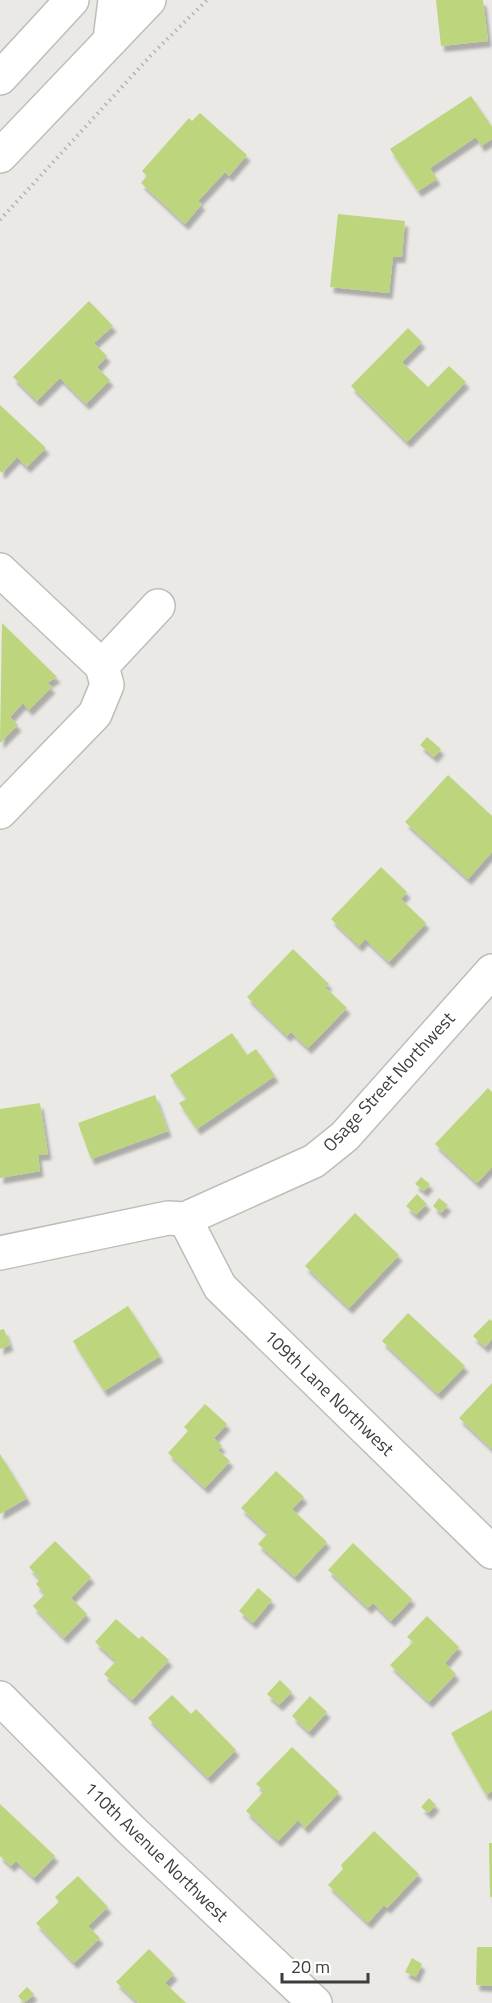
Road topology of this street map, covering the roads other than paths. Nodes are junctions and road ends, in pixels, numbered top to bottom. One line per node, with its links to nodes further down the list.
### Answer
1 (72, 0): 5 (street)
2 (115, 0): 4 (street)
3 (149, 0): 4 (street)
4 (110, 40): 6 (street)
5 (0, 78)
6 (0, 156)
7 (0, 570): 9 (street)
8 (158, 606): 9 (street)
9 (102, 666): 10 (street)
10 (0, 812)
11 (492, 971): 12 (street, Osage Street Northwest)
12 (185, 1219): 13 (street, Osage Street Northwest); 14 (street, 109th Lane Northwest)
13 (0, 1253)
14 (492, 1552)
15 (0, 1698): 16 (street, 110th Avenue Northwest)
16 (315, 2003)

